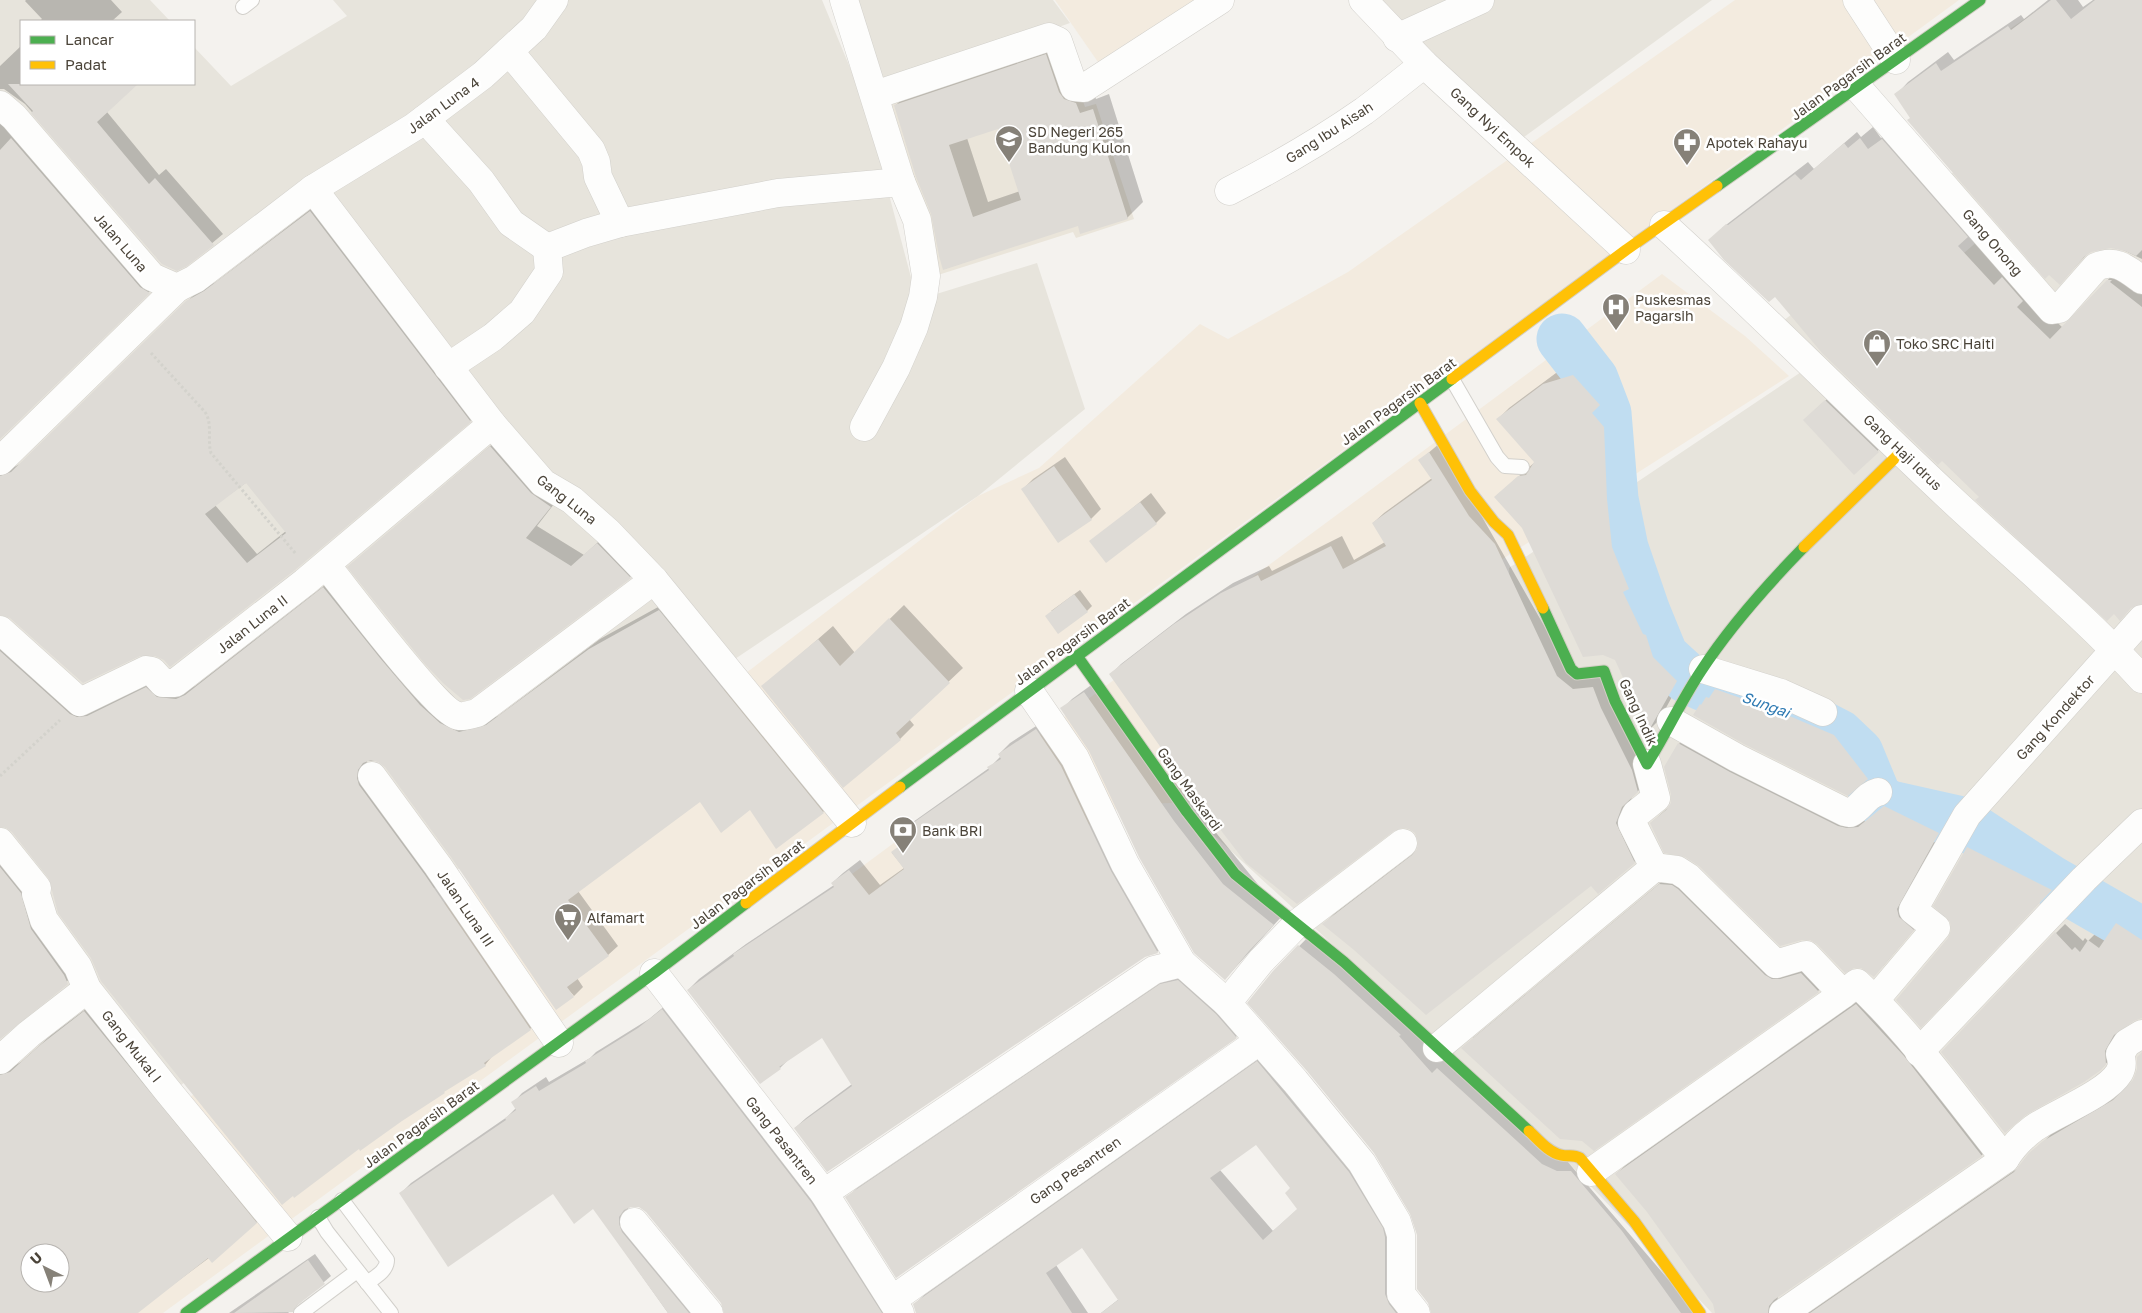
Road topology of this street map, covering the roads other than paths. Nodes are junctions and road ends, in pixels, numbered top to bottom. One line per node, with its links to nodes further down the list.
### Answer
1 (554, 0): 9 (street, Jalan Luna 4)
2 (844, 0): 13 (street)
3 (1220, 0): 13 (street)
4 (1362, 0): 8 (street, Gang Nyi Empok)
5 (1480, 0): 8 (street)
6 (1857, 0): 10 (street)
7 (1980, 0): 10 (street, Jalan Pagarsih Barat)
8 (1397, 38): 11 (street, Gang Nyi Empok)
9 (509, 51): 15 (street, Jalan Luna 4); 19 (street)
10 (1896, 60): 12 (street, Jalan Pagarsih Barat)
11 (1424, 64): 18 (street, Gang Ibu Aisah); 22 (street, Gang Nyi Empok)
12 (1858, 88): 20 (street, Jalan Pagarsih Barat); 23 (street, Gang Onong)
13 (875, 95): 16 (street)
14 (4, 118): 24 (street, Jalan Luna)
15 (425, 119): 17 (street, Jalan Luna 4); 21 (street)
16 (901, 182): 19 (street); 29 (street)
17 (313, 189): 24 (street); 25 (street, Gang Luna)
18 (1229, 191)
19 (620, 223): 21 (street)
20 (1664, 225): 22 (street, Jalan Pagarsih Barat); 30 (street, Gang Haji Idrus)
21 (547, 248): 25 (street)
22 (1626, 250): 26 (street, Jalan Pagarsih Barat)
23 (2142, 280)
24 (176, 288): 31 (street)
25 (448, 366): 28 (street, Gang Luna)
26 (1452, 379): 27 (street, Jalan Pagarsih Barat); 32 (lane)
27 (1420, 403): 38 (street, Jalan Pagarsih Barat); 44 (street, Gang Indik)
28 (492, 424): 33 (street, Jalan Luna II); 34 (street, Gang Luna)
29 (864, 427)
30 (1901, 452): 37 (street, Gang Haji Idrus); 39 (street, Gang Indik)
31 (0, 461)
32 (1522, 467)
33 (320, 570): 34 (street); 36 (street, Jalan Luna II)
34 (654, 580): 47 (street, Gang Luna)
35 (2142, 619): 37 (street, Gang Kondektor)
36 (0, 630)
37 (2115, 649): 40 (street, Gang Haji Idrus); 57 (street, Gang Kondektor)
38 (1077, 656): 41 (street, Jalan Pagarsih Barat); 52 (street, Gang Maskardi)
39 (1697, 678): 42 (street); 43 (street, Gang Indik)
40 (2142, 679)
41 (1029, 691): 47 (street, Jalan Pagarsih Barat); 53 (street)
42 (1823, 712)
43 (1671, 721): 44 (street, Gang Indik); 46 (street)
44 (1647, 764): 51 (street)
45 (372, 776): 61 (street, Jalan Luna III)
46 (1876, 793)
47 (852, 823): 54 (street, Jalan Pagarsih Barat)
48 (2142, 823): 63 (street)
49 (0, 842): 55 (street, Gang Mukal I)
50 (1403, 843): 52 (street)
51 (1665, 868): 56 (street); 62 (street)
52 (1298, 923): 58 (street); 62 (street, Gang Maskardi)
53 (1182, 963): 58 (street); 67 (street)
54 (654, 973): 61 (street, Jalan Pagarsih Barat); 67 (street, Gang Pasantren)
55 (87, 989): 64 (street); 71 (street, Gang Mukal I)
56 (1843, 994): 57 (street); 66 (street)
57 (1875, 1000): 63 (street)
58 (1227, 1004): 60 (street)
59 (2142, 1034): 65 (street)
60 (1259, 1041): 74 (street, Gang Pesantren); 79 (street)
61 (558, 1042): 68 (street, Jalan Pagarsih Barat)
62 (1437, 1048): 66 (street, Gang Maskardi)
63 (1919, 1052): 65 (street)
64 (0, 1060)
65 (2005, 1159): 81 (street)
66 (1591, 1172): 80 (street, Gang Maskardi)
67 (824, 1193): 74 (street, Gang Pasantren)
68 (342, 1200): 69 (street, Jalan Pagarsih Barat); 73 (lane)
69 (318, 1217): 71 (street, Jalan Pagarsih Barat); 72 (lane)
70 (634, 1222): 78 (street)
71 (288, 1237): 75 (street, Jalan Pagarsih Barat)
72 (357, 1271): 73 (lane); 76 (lane)
73 (367, 1283): 77 (lane)
74 (896, 1307)
75 (186, 1313)
76 (301, 1313)
77 (391, 1313)
78 (709, 1313)
79 (1416, 1313)
80 (1700, 1313)
81 (1783, 1313)

